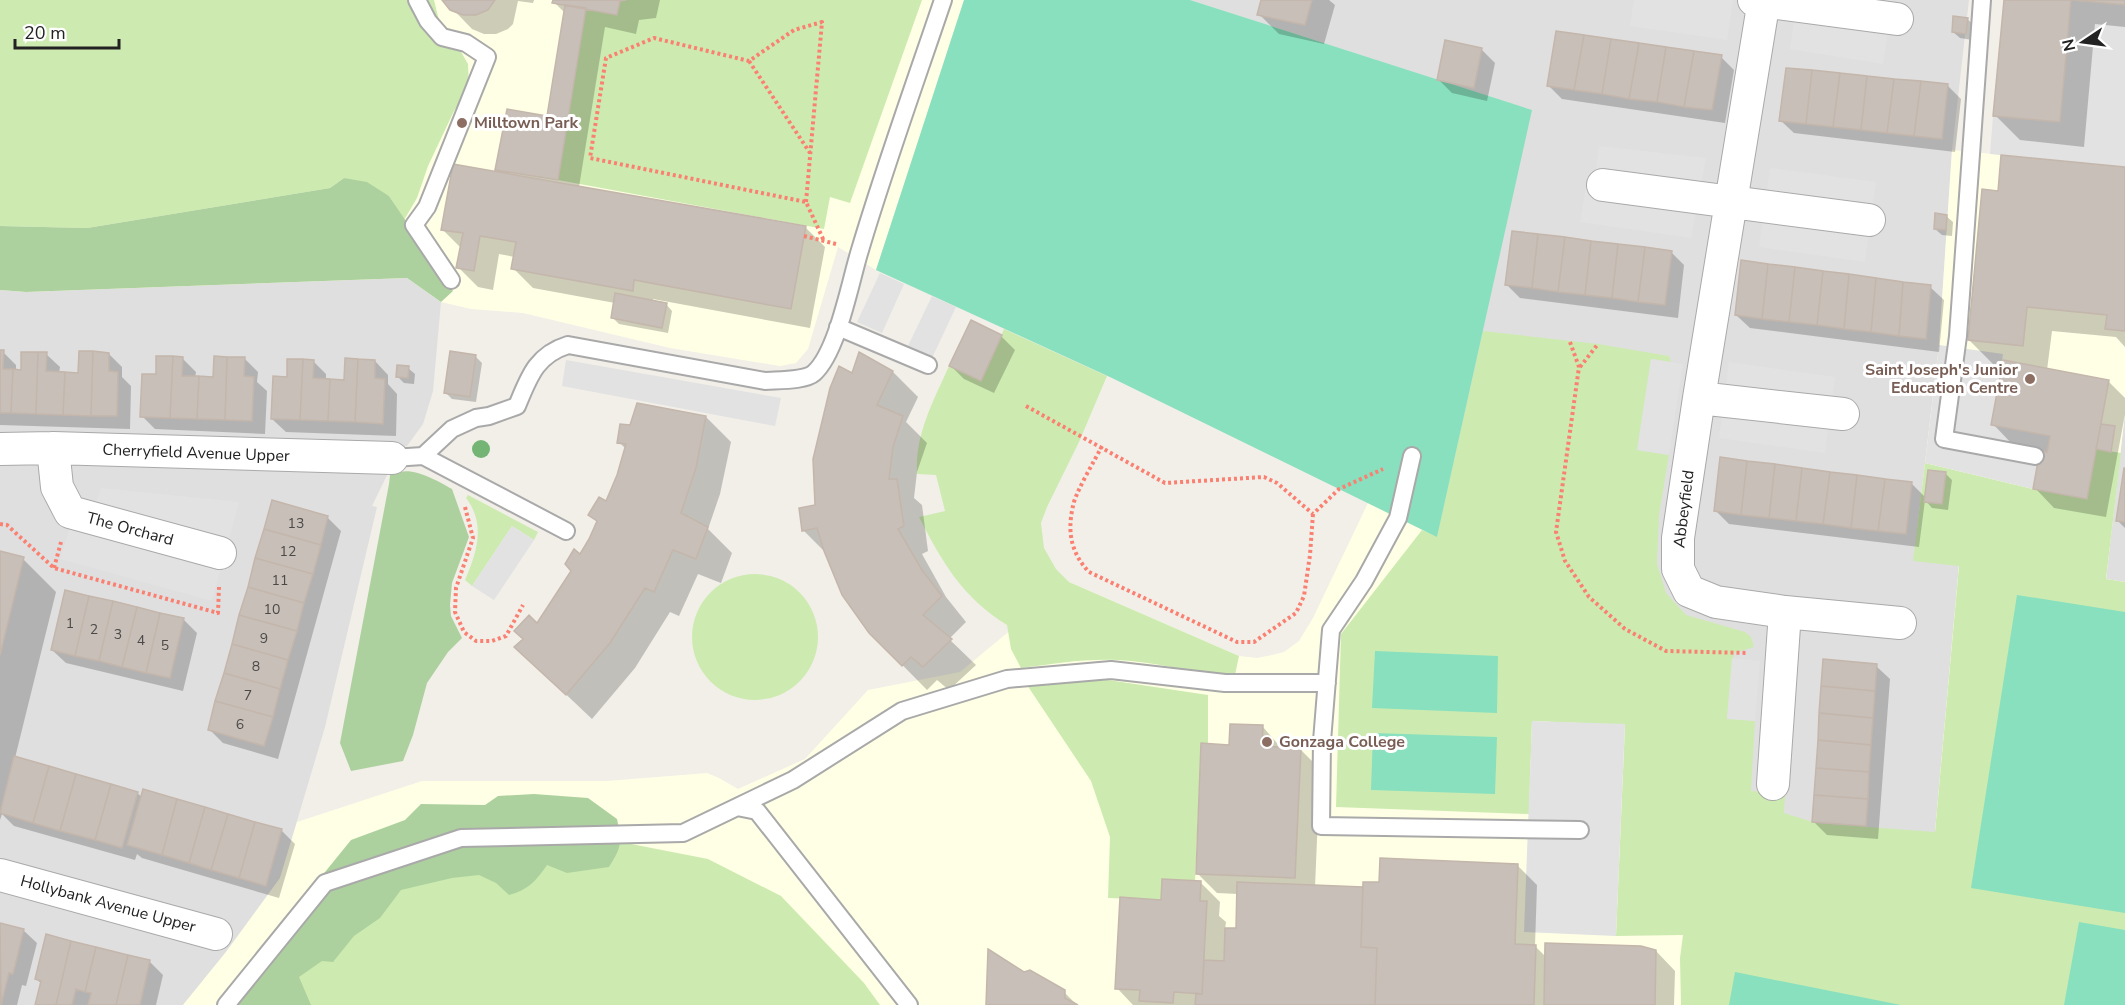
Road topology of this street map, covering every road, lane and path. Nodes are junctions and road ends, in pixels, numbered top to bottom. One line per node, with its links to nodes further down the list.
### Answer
1 (417, 0): 13 (lane)
2 (943, 0): 14 (lane)
3 (1761, 0): 5 (street, Abbeyfield); 10 (street, Abbeyfield)
4 (1982, 0): 26 (lane)
5 (1897, 19)
6 (749, 61): 7 (path); 7 (path); 9 (path)
7 (810, 154): 9 (path)
8 (1603, 185): 10 (street)
9 (806, 202): 12 (path)
10 (1732, 202): 11 (street); 19 (street, Abbeyfield)
11 (1869, 220)
12 (824, 241)
13 (451, 280)
14 (838, 327): 17 (lane); 27 (lane)
15 (1570, 342): 18 (path)
16 (1598, 344): 18 (path)
17 (928, 365)
18 (1579, 368): 36 (path)
19 (1699, 398): 21 (street); 34 (street, Abbeyfield)
20 (1026, 406): 22 (path)
21 (1843, 414)
22 (1102, 446): 29 (path); 29 (path)
23 (53, 448): 24 (street, Cherryfield Avenue Upper); 27 (street, Cherryfield Avenue Upper); 32 (street, The Orchard)
24 (0, 449)
25 (1412, 456): 29 (path); 37 (lane)
26 (2035, 456)
27 (407, 457): 28 (lane)
28 (454, 473): 31 (lane); 33 (path)
29 (1313, 514)
30 (0, 524): 32 (path)
31 (566, 531)
32 (220, 553)
33 (523, 605)
34 (1785, 612): 35 (street, Abbeyfield); 36 (street)
35 (1900, 622)
36 (1782, 655): 38 (street)
37 (1327, 683): 39 (lane); 40 (lane)
38 (1773, 784)
39 (737, 807): 43 (lane); 44 (lane)
40 (1580, 830)
41 (0, 874): 42 (street, Hollybank Avenue Upper)
42 (216, 934)
43 (226, 1005)
44 (909, 1005)

